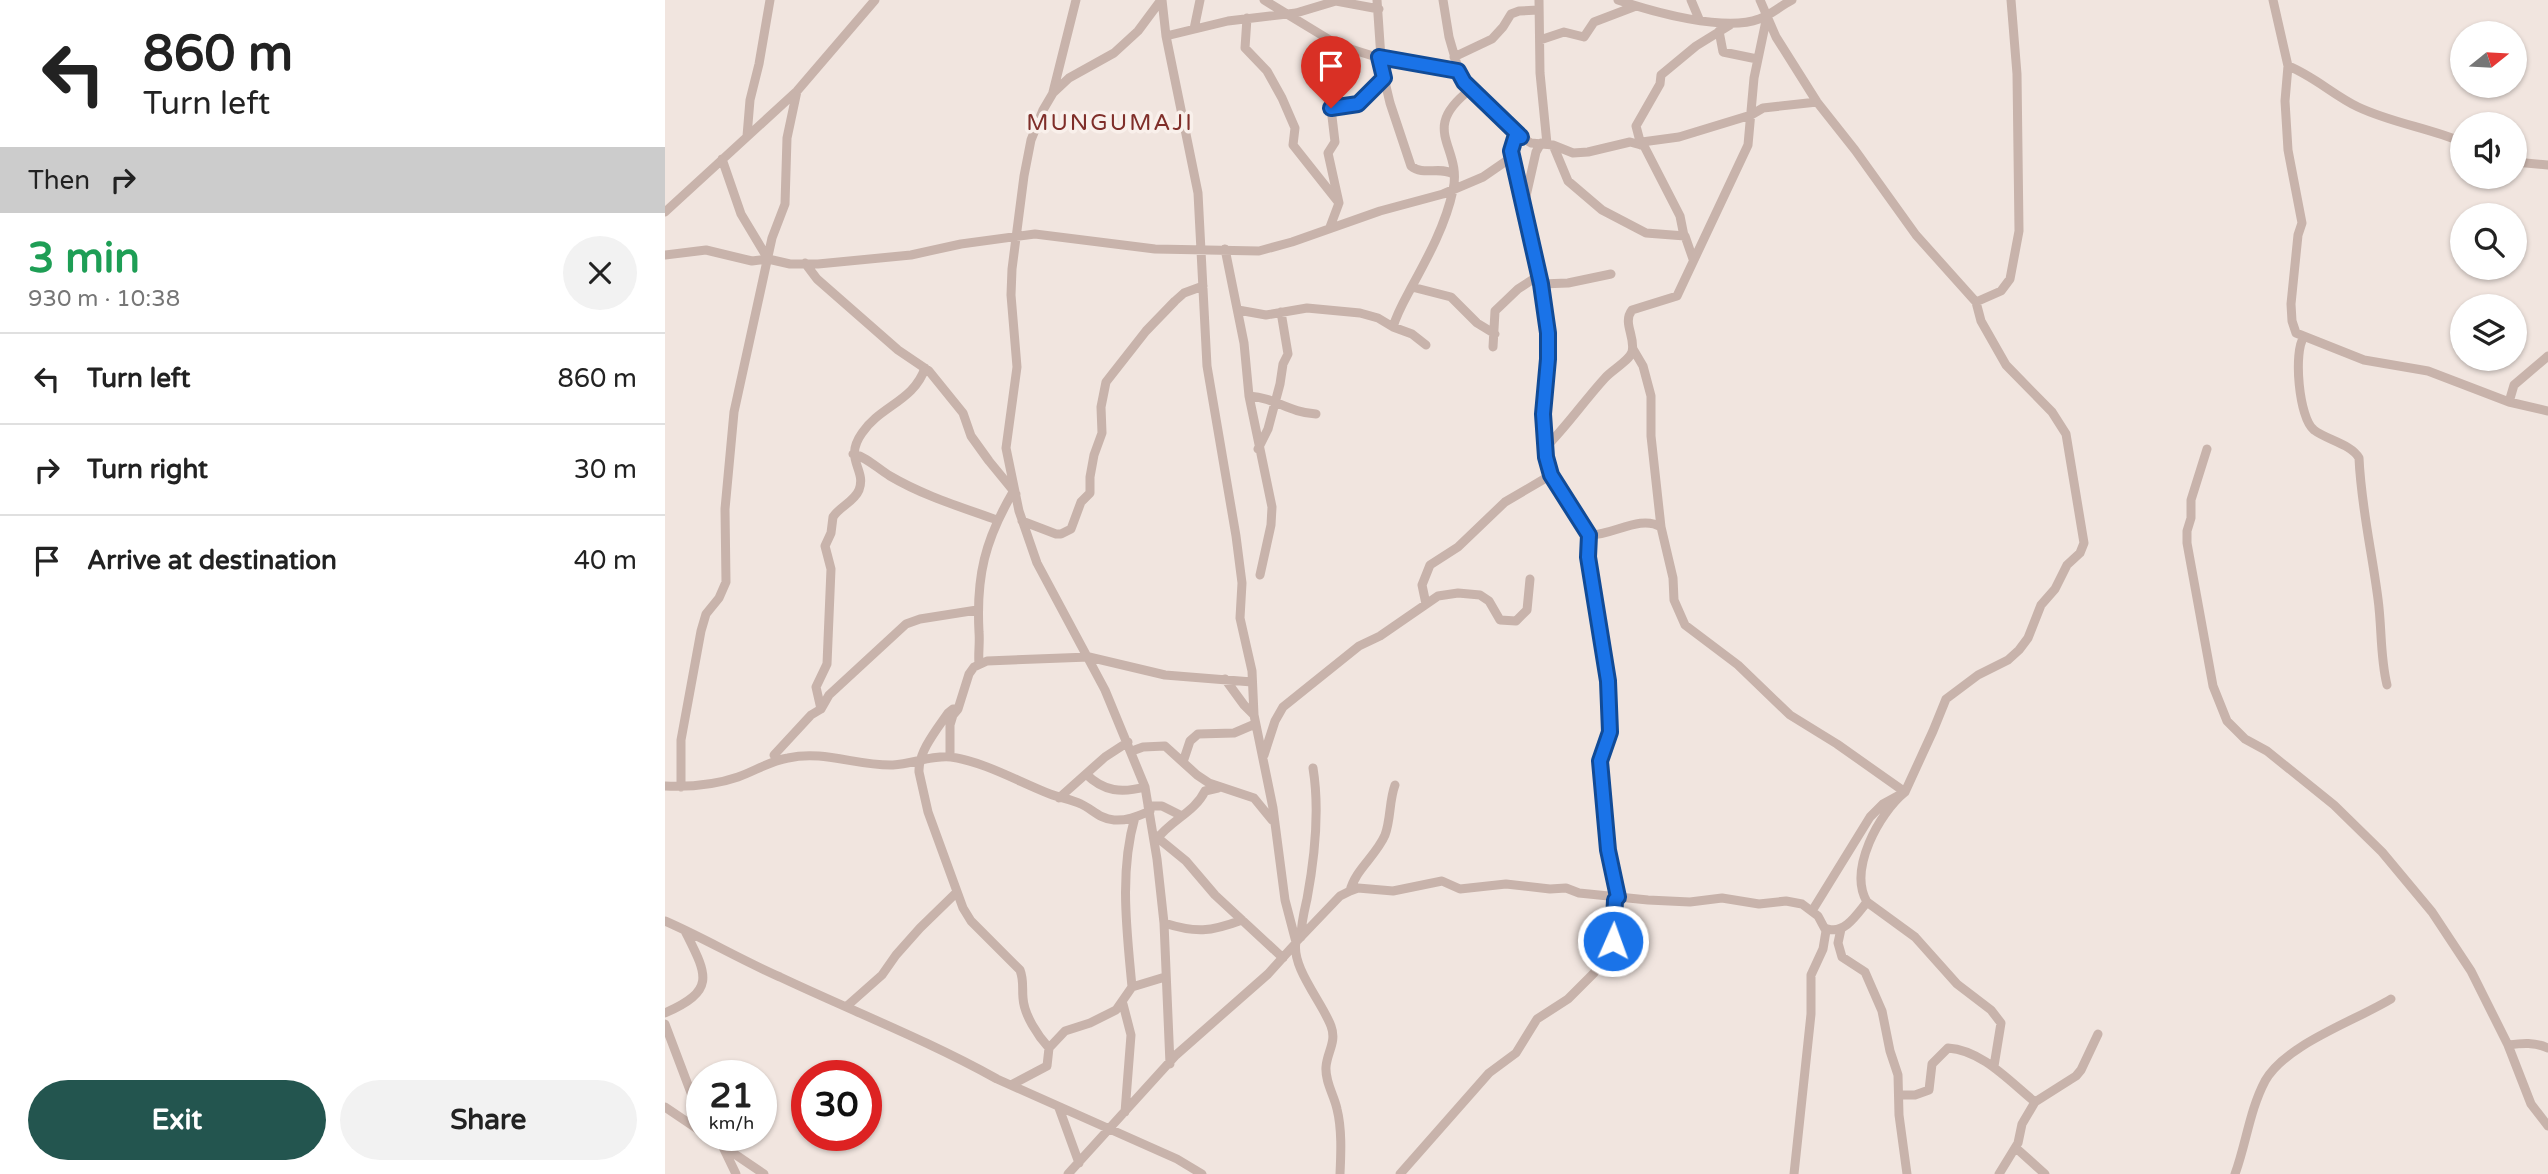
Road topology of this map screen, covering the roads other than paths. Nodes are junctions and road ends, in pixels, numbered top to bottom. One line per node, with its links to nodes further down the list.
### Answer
1 (769, 0): 37 (street)
2 (875, 0): 33 (street)
3 (1076, 0): 34 (street)
4 (1161, 0): 24 (street); 34 (street)
5 (1200, 0): 22 (street)
6 (1264, 0): 17 (street)
7 (1443, 0): 26 (street)
8 (1618, 0): 16 (street)
9 (1691, 0): 20 (street)
10 (1760, 0): 18 (street)
11 (1792, 0): 18 (street)
12 (2011, 0): 64 (street)
13 (2273, 0): 29 (street)
14 (1378, 4): 17 (street); 27 (street)
15 (1539, 5): 25 (street); 26 (street)
16 (1636, 6): 20 (street); 25 (street)
17 (1286, 14): 19 (street); 27 (street)
18 (1767, 15): 21 (street); 28 (street); 35 (street)
19 (1247, 18): 22 (street); 48 (street)
20 (1699, 19): 21 (street)
21 (1731, 24): 23 (street)
22 (1194, 29): 24 (street)
23 (1719, 31): 28 (street); 41 (street)
24 (1166, 36): 55 (street)
25 (1540, 40): 40 (street)
26 (1454, 57): 30 (street)
27 (1380, 58): 30 (street); 31 (street)
28 (1756, 59): 36 (street)
29 (2287, 66): 39 (street); 69 (street)
30 (1458, 71): 32 (street)
31 (1384, 78): 46 (street); 48 (street)
32 (1471, 89): 38 (street); 46 (street)
33 (797, 91): 37 (street); 57 (street)
34 (1053, 93): 52 (street)
35 (1817, 102): 36 (street); 64 (street)
36 (1751, 115): 41 (street); 58 (street)
37 (747, 136): 43 (street)
38 (1521, 137): 40 (street); 42 (street)
39 (2450, 138)
40 (1547, 144): 41 (street); 49 (street); 53 (street)
41 (1642, 144): 53 (street)
42 (1512, 157): 47 (street); 49 (street)
43 (722, 159): 50 (street); 57 (street)
44 (2527, 164): 45 (street)
45 (2548, 165)
46 (1454, 174): 47 (street)
47 (1453, 190): 51 (street); 63 (street)
48 (1339, 203): 51 (street)
49 (1524, 207): 61 (street)
50 (665, 212)
51 (1330, 227): 54 (street)
52 (1017, 236): 55 (street); 59 (street); 85 (street)
53 (1684, 236): 58 (street)
54 (1225, 249): 55 (street); 65 (street)
55 (1202, 250): 62 (street)
56 (665, 255): 57 (street)
57 (768, 259): 59 (street); 112 (street)
58 (1693, 259): 72 (street)
59 (805, 263): 74 (street)
60 (1611, 274): 61 (street)
61 (1540, 280): 68 (street); 80 (street)
62 (1203, 286): 87 (street); 97 (street)
63 (1412, 287): 67 (street); 68 (street)
64 (1976, 302): 115 (street)
65 (1238, 310): 66 (street); 75 (street)
66 (1281, 312): 67 (street); 76 (street)
67 (1393, 327): 70 (street)
68 (1495, 334): 71 (street)
69 (2304, 337): 77 (street); 98 (street)
70 (1426, 345)
71 (1493, 347)
72 (1633, 349): 80 (street); 88 (street)
73 (2548, 356): 77 (street)
74 (925, 368): 83 (street); 85 (street)
75 (1248, 396): 76 (street); 81 (street)
76 (1275, 400): 79 (street); 81 (street)
77 (2509, 401): 78 (street)
78 (2548, 411)
79 (1315, 415)
80 (1545, 448): 84 (street)
81 (1258, 449): 90 (street)
82 (2207, 449): 143 (street)
83 (853, 454): 86 (street); 99 (street)
84 (1551, 475): 89 (street); 92 (street)
85 (1015, 493): 86 (street); 87 (street)
86 (997, 520): 93 (street)
87 (1022, 521): 94 (street)
88 (1661, 527): 89 (street); 115 (street)
89 (1589, 535): 124 (street)
90 (1260, 575)
91 (1530, 579): 92 (street)
92 (1426, 604): 104 (street)
93 (977, 610): 95 (street); 99 (street)
94 (1089, 657): 95 (street); 96 (street); 102 (street)
95 (979, 664): 100 (street)
96 (1225, 679): 97 (street); 101 (street)
97 (1252, 682): 101 (street)
98 (2387, 685)
99 (821, 709): 103 (street)
100 (958, 709): 105 (street); 106 (street)
101 (1254, 719): 104 (street); 107 (street)
102 (1130, 747): 107 (street); 109 (street); 114 (street)
103 (774, 755)
104 (1263, 756): 133 (street)
105 (950, 757): 106 (street); 116 (street)
106 (922, 758): 112 (street); 123 (street)
107 (1183, 762): 113 (street)
108 (1313, 768): 133 (street)
109 (1086, 774): 114 (street); 116 (street)
110 (1395, 785): 122 (street)
111 (665, 786): 112 (street)
112 (681, 787)
113 (1220, 787): 118 (street); 120 (street)
114 (1145, 788): 117 (street)
115 (1905, 792): 125 (street); 126 (street)
116 (1059, 798): 119 (street)
117 (1149, 808): 118 (street); 119 (street); 121 (street)
118 (1182, 816): 121 (street)
119 (1135, 817): 136 (street)
120 (1272, 820)
121 (1155, 836): 127 (street); 129 (street)
122 (1350, 891): 124 (street); 133 (street)
123 (957, 892): 139 (street); 144 (street)
124 (1618, 897): 126 (street); 168 (street)
125 (1867, 902): 130 (street); 147 (street)
126 (1812, 911): 132 (street)
127 (1242, 920): 129 (street); 134 (street)
128 (665, 921): 131 (street)
129 (1164, 923): 135 (street)
130 (1841, 929): 132 (street); 150 (street)
131 (684, 930): 139 (street); 140 (street)
132 (1826, 931): 169 (street)
133 (1298, 940): 134 (street); 167 (street)
134 (1283, 958): 146 (street)
135 (1165, 977): 136 (street); 146 (street)
136 (1132, 987): 138 (street)
137 (2391, 999): 173 (street)
138 (1123, 1004): 144 (street); 154 (street)
139 (848, 1006): 149 (street)
140 (665, 1013)
141 (665, 1024): 148 (street)
142 (2098, 1034): 151 (street)
143 (2508, 1045): 145 (street); 156 (street)
144 (1049, 1048): 149 (street)
145 (2548, 1048)
146 (1170, 1064): 154 (street)
147 (1994, 1066): 150 (street); 151 (street)
148 (686, 1080)
149 (1010, 1085): 152 (street)
150 (1900, 1095): 170 (street)
151 (2035, 1102): 158 (street)
152 (1058, 1106): 157 (street); 161 (street)
153 (665, 1107): 155 (street)
154 (1125, 1112): 157 (street)
155 (686, 1121)
156 (2548, 1126)
157 (1109, 1130): 161 (street); 162 (street)
158 (2016, 1148): 171 (street); 172 (street)
159 (725, 1151): 163 (street)
160 (731, 1151): 164 (street)
161 (1079, 1163): 165 (street)
162 (1185, 1169): 166 (street)
163 (736, 1174)
164 (764, 1174)
165 (1068, 1174)
166 (1202, 1174)
167 (1341, 1174)
168 (1400, 1174)
169 (1794, 1174)
170 (1907, 1174)
171 (1999, 1174)
172 (2045, 1174)
173 (2235, 1174)

